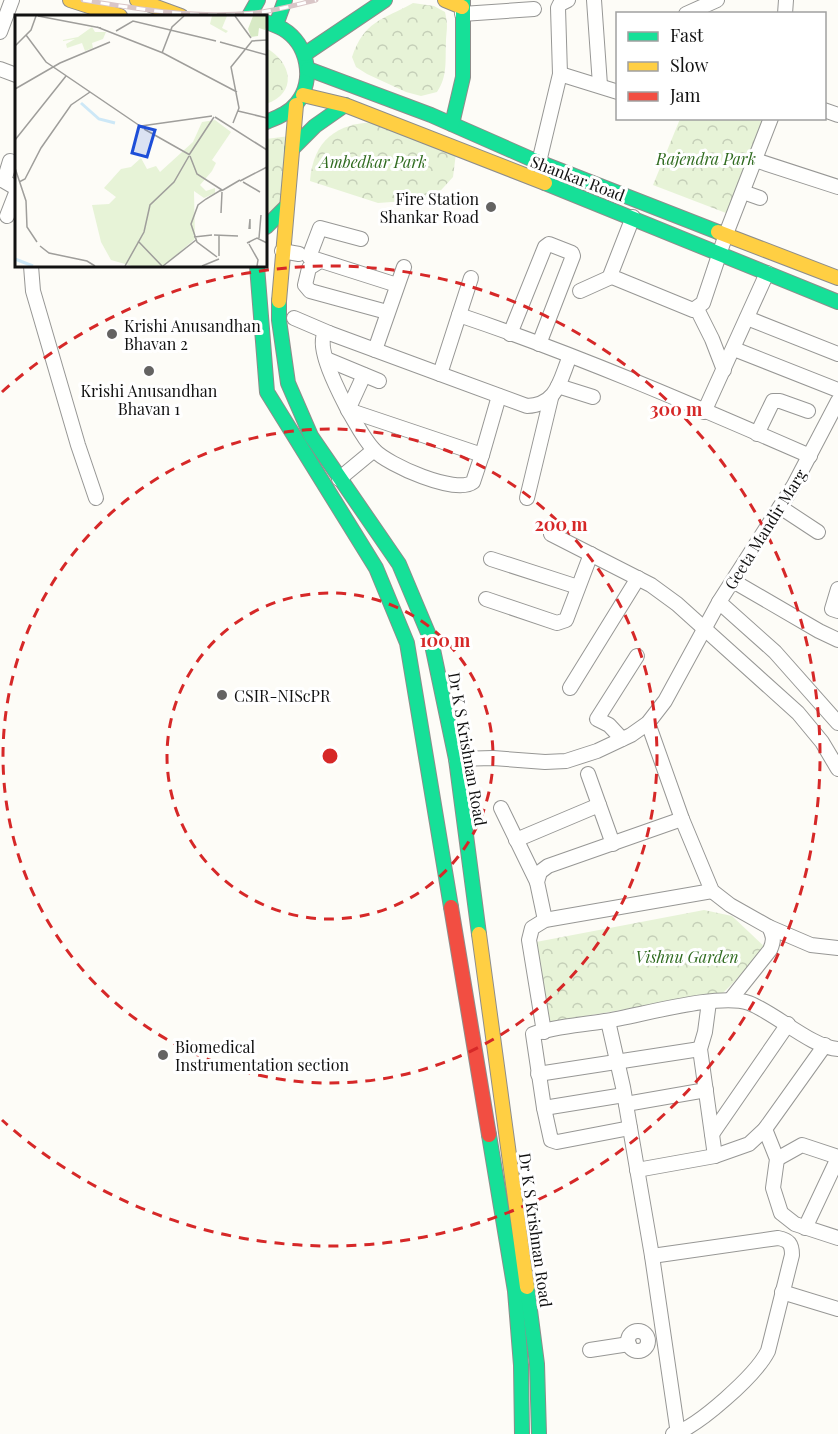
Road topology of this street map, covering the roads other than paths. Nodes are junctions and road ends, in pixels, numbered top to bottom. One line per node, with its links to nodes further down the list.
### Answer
1 (70, 0): 14 (street)
2 (137, 0): 15 (street)
3 (258, 0): 16 (street)
4 (285, 0): 17 (street)
5 (385, 0): 19 (street)
6 (444, 0): 11 (street)
7 (568, 0): 22 (street)
8 (594, 0): 24 (street)
9 (717, 0): 13 (street)
10 (8, 1): 18 (street)
11 (463, 7): 12 (street); 30 (street)
12 (534, 9)
13 (690, 12)
14 (117, 15)
15 (179, 15)
16 (250, 15)
17 (271, 24): 19 (street)
18 (0, 32)
19 (305, 54): 21 (street)
20 (0, 69): 23 (street)
21 (308, 69): 26 (street, Dr K S Krishnan Road); 30 (street, Shankar Road)
22 (560, 74): 24 (street); 33 (street)
23 (15, 75)
24 (600, 86): 25 (street)
25 (616, 91)
26 (299, 100): 27 (street, Shankar Road); 29 (street); 31 (street, Dr K S Krishnan Road)
27 (345, 105): 31 (street); 35 (street, Shankar Road)
28 (770, 120): 32 (street)
29 (267, 122)
30 (452, 124): 33 (street, Shankar Road)
31 (292, 149): 41 (street, Dr K S Krishnan Road)
32 (755, 160): 36 (street); 38 (street)
33 (535, 161): 35 (street); 45 (street, Shankar Road)
34 (15, 162): 37 (street)
35 (525, 175): 43 (street, Shankar Road)
36 (838, 186)
37 (15, 187)
38 (743, 192): 40 (street); 45 (street)
39 (15, 196): 42 (street)
40 (760, 198)
41 (286, 206): 44 (street); 47 (street, Dr K S Krishnan Road)
42 (8, 216)
43 (633, 217): 49 (street, Shankar Road); 55 (street)
44 (267, 226)
45 (726, 234): 49 (street); 57 (street, Shankar Road)
46 (362, 238): 50 (street)
47 (282, 250): 48 (street); 91 (street, Dr K S Krishnan Road)
48 (299, 254)
49 (720, 255): 54 (street, Shankar Road); 61 (street)
50 (321, 261): 58 (street); 62 (street)
51 (31, 267): 92 (street)
52 (257, 267): 126 (street, Dr K S Krishnan Road)
53 (404, 267): 58 (street)
54 (767, 273): 60 (street, Shankar Road); 65 (street)
55 (611, 277): 59 (street); 61 (street)
56 (471, 278): 63 (street)
57 (838, 278)
58 (397, 285): 62 (street)
59 (580, 291)
60 (838, 302)
61 (697, 309): 74 (street)
62 (387, 312): 69 (street)
63 (459, 315): 67 (street); 75 (street)
64 (294, 318): 66 (street)
65 (747, 318): 70 (street); 71 (street)
66 (329, 333): 69 (street); 73 (street)
67 (510, 334): 68 (street); 68 (street)
68 (539, 344): 72 (street)
69 (375, 350): 75 (street)
70 (734, 350): 74 (street); 78 (street)
71 (838, 354)
72 (570, 356): 79 (street); 85 (street)
73 (326, 359): 76 (street); 83 (street)
74 (724, 370): 85 (street)
75 (440, 374): 80 (street)
76 (363, 375): 77 (street); 83 (street)
77 (379, 381)
78 (838, 390)
79 (554, 392): 80 (street); 81 (street); 93 (street)
80 (499, 396): 89 (street)
81 (593, 397)
82 (838, 401): 86 (street, Geeta Mandir Marg)
83 (348, 410): 88 (street); 89 (street)
84 (807, 411): 87 (street)
85 (704, 412): 87 (street)
86 (834, 420): 90 (street, Geeta Mandir Marg)
87 (757, 434): 90 (street)
88 (374, 450): 89 (street); 91 (street)
89 (482, 455)
90 (810, 456): 94 (street, Geeta Mandir Marg)
91 (339, 479): 113 (street, Dr K S Krishnan Road)
92 (96, 498)
93 (527, 498)
94 (780, 507): 95 (street); 100 (street, Geeta Mandir Marg)
95 (818, 532)
96 (551, 534): 97 (street)
97 (591, 554): 99 (street); 101 (street)
98 (491, 559): 101 (street)
99 (638, 578): 106 (street); 109 (street)
100 (733, 581): 104 (street, Geeta Mandir Marg); 107 (street)
101 (578, 587): 103 (street)
102 (838, 589): 105 (street)
103 (486, 599)
104 (719, 602): 106 (street); 111 (street, Geeta Mandir Marg)
105 (838, 611)
106 (705, 627): 110 (street); 114 (street)
107 (838, 640)
108 (637, 656): 112 (street)
109 (570, 688)
110 (648, 723): 112 (street); 118 (street)
111 (838, 723)
112 (622, 740): 113 (street)
113 (456, 759): 125 (street, Dr K S Krishnan Road)
114 (838, 769)
115 (588, 774): 116 (street)
116 (599, 805): 119 (street); 120 (street)
117 (501, 808): 119 (street)
118 (682, 819): 120 (street); 122 (street)
119 (516, 840): 121 (street)
120 (613, 844): 121 (street)
121 (537, 882): 123 (street)
122 (712, 891): 123 (street); 124 (street)
123 (545, 920): 132 (street)
124 (769, 927): 127 (street); 128 (street)
125 (480, 939): 126 (street); 155 (street, Dr K S Krishnan Road)
126 (457, 942): 154 (street, Dr K S Krishnan Road)
127 (838, 948)
128 (730, 999): 129 (street); 131 (street)
129 (709, 1002): 130 (street); 134 (street)
130 (608, 1021): 132 (street); 135 (street)
131 (788, 1024): 133 (street); 142 (street)
132 (544, 1032): 136 (street)
133 (831, 1047): 141 (street)
134 (700, 1049): 135 (street); 137 (street)
135 (618, 1062): 136 (street); 138 (street)
136 (538, 1074): 139 (street)
137 (706, 1090): 138 (street); 142 (street)
138 (625, 1100): 139 (street); 140 (street)
139 (544, 1108): 140 (street)
140 (630, 1128): 146 (street)
141 (765, 1129): 143 (street); 145 (street)
142 (712, 1134): 143 (street)
143 (715, 1156): 146 (street)
144 (838, 1158): 145 (street); 147 (street)
145 (777, 1159): 147 (street)
146 (637, 1170): 149 (street)
147 (805, 1228): 148 (street)
148 (838, 1238)
149 (652, 1256): 150 (street); 152 (street)
150 (782, 1292): 151 (street); 156 (street)
151 (838, 1309)
152 (663, 1334): 153 (street); 156 (street)
153 (590, 1350)
154 (522, 1434)
155 (539, 1434)
156 (676, 1434)

